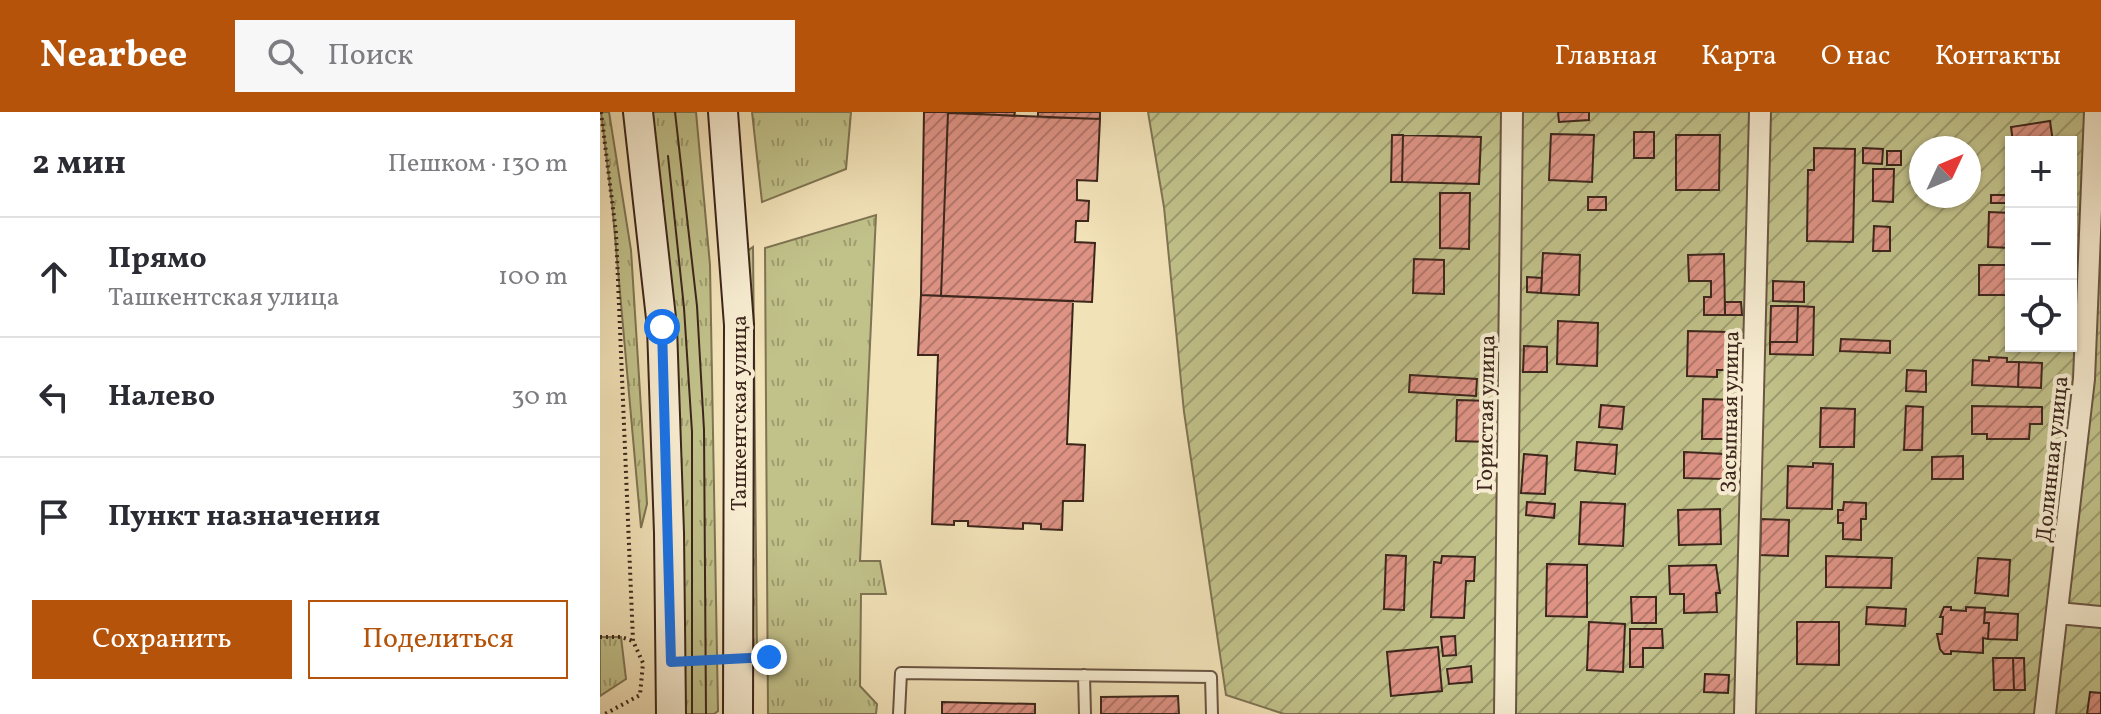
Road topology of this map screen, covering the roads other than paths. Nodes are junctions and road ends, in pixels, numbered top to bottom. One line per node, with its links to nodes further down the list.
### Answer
1 (638, 112): 9 (main road)
2 (723, 112): 10 (main road, Ташкентская улица)
3 (1512, 112): 14 (street, Гористая улица)
4 (1760, 112): 15 (street, Засыпная улица)
5 (2095, 112): 6 (street, Долинная улица)
6 (2058, 613): 7 (street); 16 (street, Долинная улица)
7 (2101, 617)
8 (1084, 675): 11 (lane); 12 (lane); 13 (lane)
9 (671, 714)
10 (738, 714)
11 (899, 714)
12 (1085, 714)
13 (1212, 714)
14 (1505, 714)
15 (1745, 714)
16 (2045, 714)

